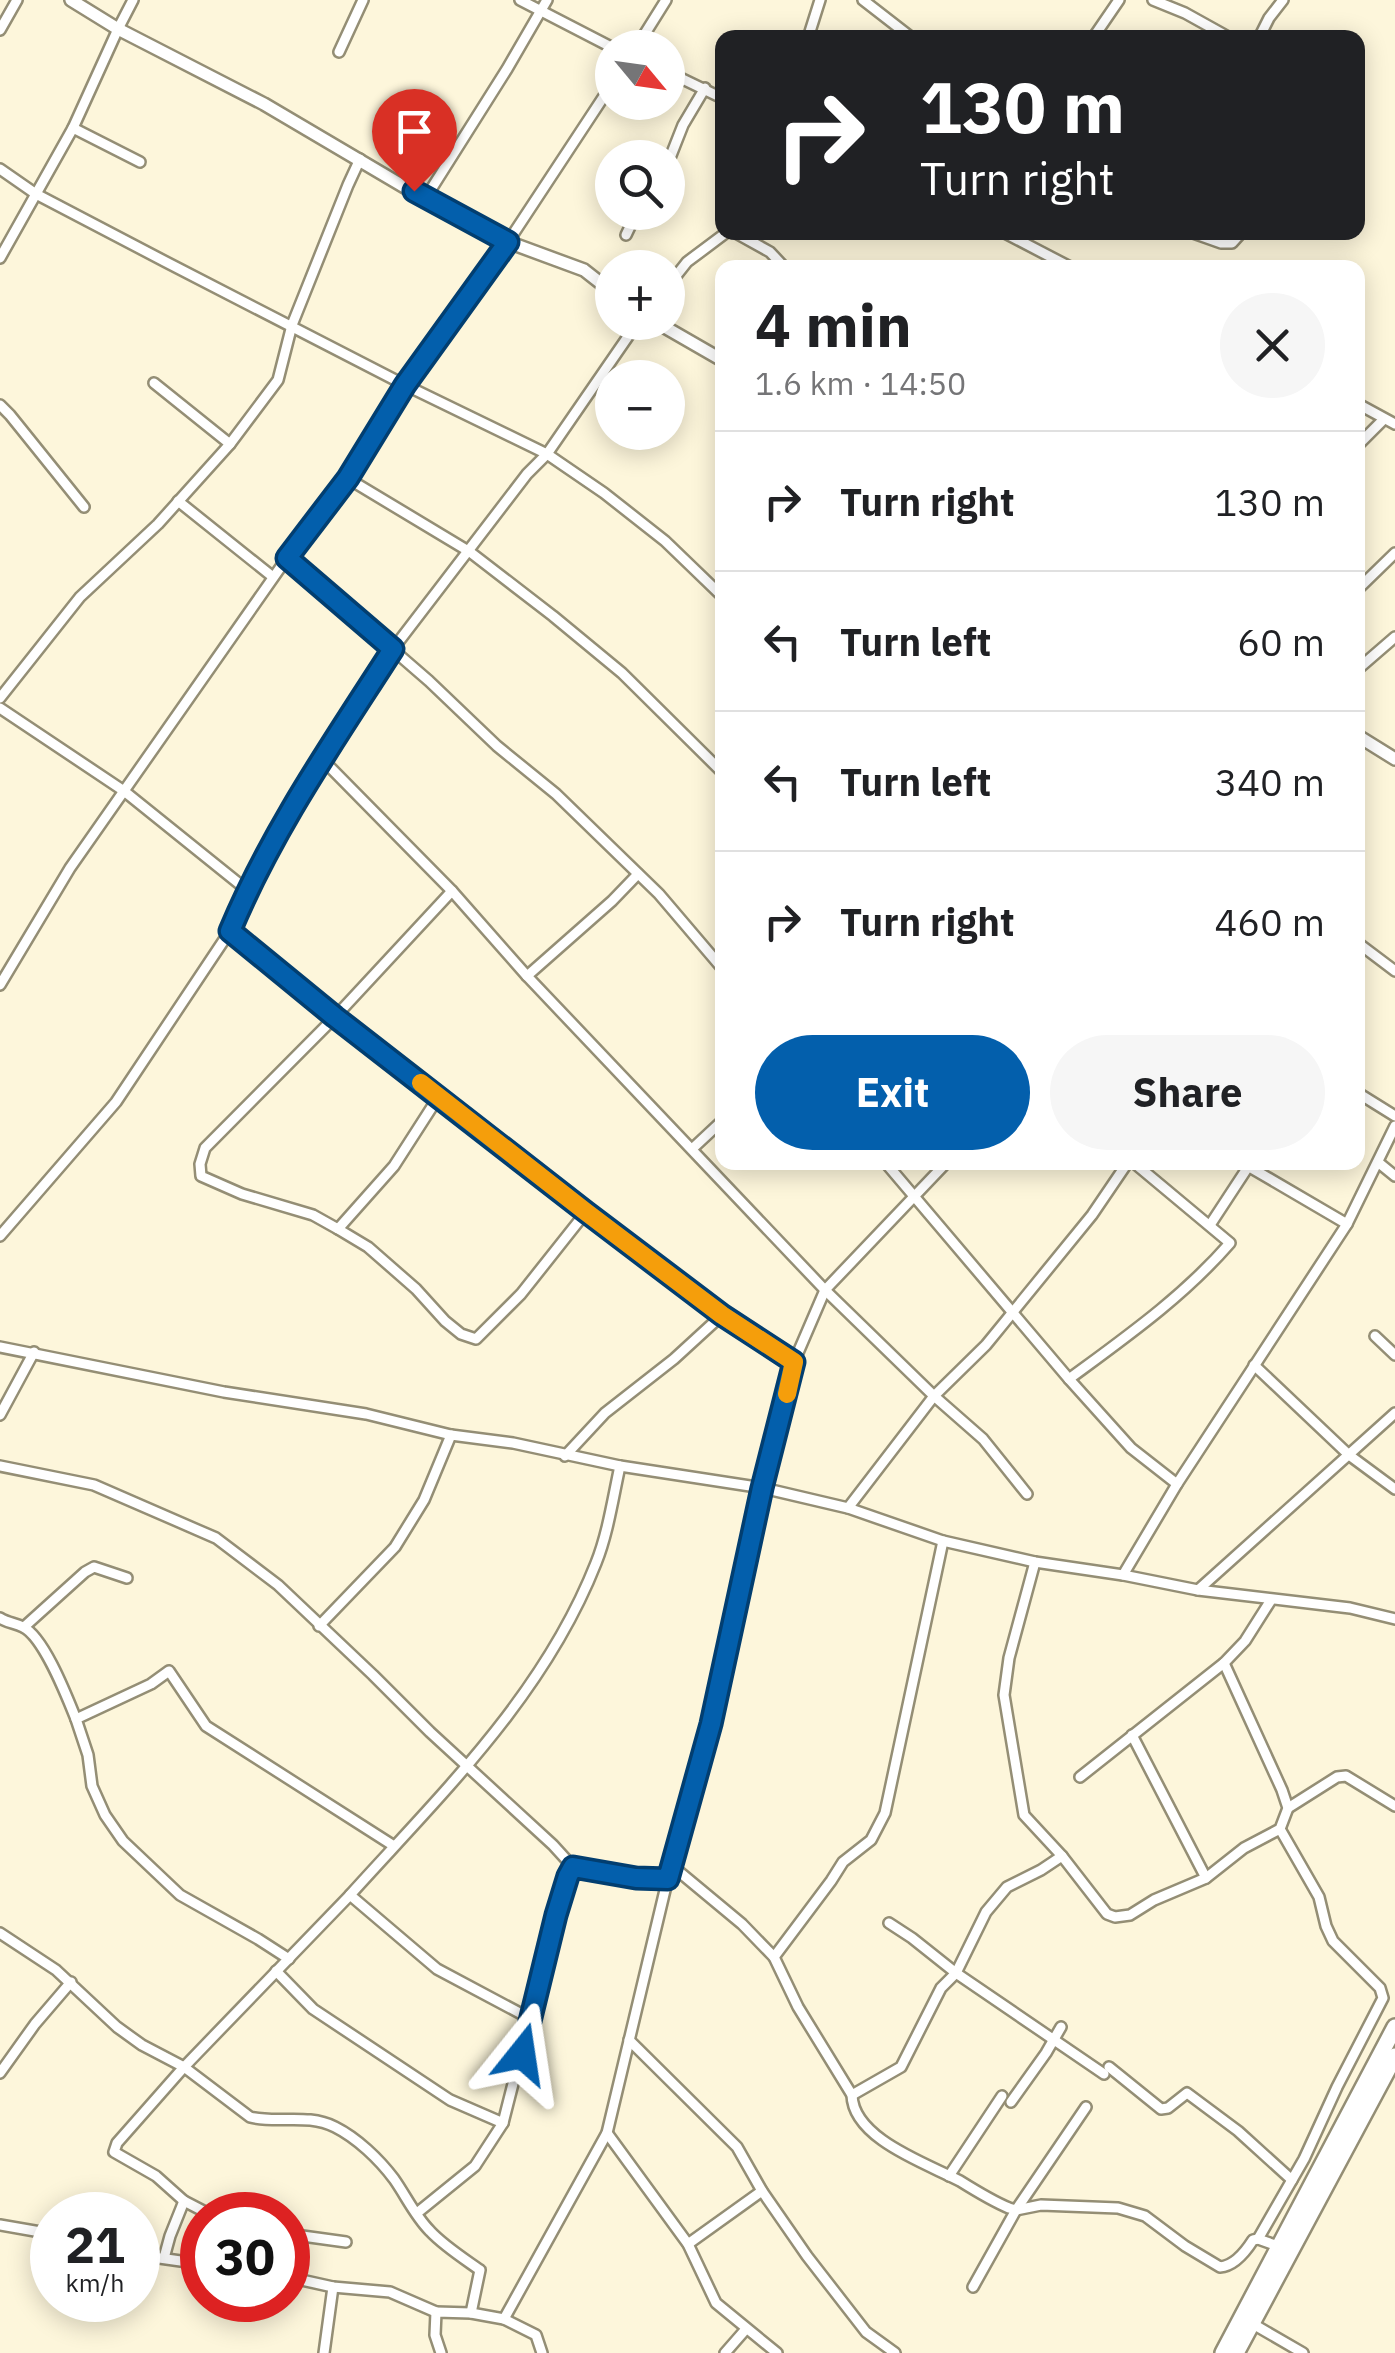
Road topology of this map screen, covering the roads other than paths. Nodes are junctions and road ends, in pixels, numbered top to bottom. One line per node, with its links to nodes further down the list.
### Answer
1 (17, 0): 15 (street)
2 (71, 0): 14 (street)
3 (134, 0): 14 (street)
4 (363, 0): 23 (street)
5 (520, 0): 13 (street)
6 (547, 0): 13 (street)
7 (666, 0): 16 (street)
8 (820, 0): 17 (street)
9 (864, 0): 18 (street)
10 (1120, 0): 19 (street)
11 (1153, 0): 20 (street)
12 (1284, 0): 21 (street)
13 (539, 11): 22 (street); 34 (street)
14 (118, 29): 28 (street); 30 (street)
15 (0, 30)
16 (647, 30)
17 (811, 30)
18 (902, 30)
19 (1099, 30)
20 (1216, 30)
21 (1262, 30)
22 (595, 39)
23 (339, 52)
24 (685, 79): 25 (street)
25 (705, 88): 26 (street); 29 (street)
26 (715, 94)
27 (595, 110): 40 (street)
28 (72, 128): 31 (street); 33 (street)
29 (678, 140)
30 (360, 159): 34 (street); 46 (street)
31 (140, 162)
32 (0, 170): 33 (street)
33 (36, 194): 41 (street); 46 (street)
34 (424, 198): 40 (street)
35 (629, 230): 36 (street)
36 (626, 236)
37 (718, 240): 44 (street)
38 (746, 240): 42 (street)
39 (1018, 240): 43 (street)
40 (508, 242): 45 (street); 51 (street)
41 (0, 258)
42 (778, 260)
43 (1057, 260)
44 (685, 263)
45 (595, 279)
46 (292, 325): 51 (street); 57 (street)
47 (685, 339): 49 (street)
48 (625, 340): 58 (street)
49 (715, 356)
50 (154, 383): 57 (street)
51 (405, 385): 58 (street); 59 (street)
52 (0, 405): 61 (street)
53 (1365, 408): 54 (street)
54 (1384, 418): 55 (street); 56 (street)
55 (1395, 424)
56 (1365, 438)
57 (230, 444): 60 (street)
58 (546, 454): 62 (street); 67 (street)
59 (348, 478): 62 (street); 64 (street)
60 (178, 501): 65 (street); 71 (street)
61 (84, 507)
62 (470, 552): 69 (street); 76 (street)
63 (1395, 553): 66 (street)
64 (287, 558): 65 (street); 69 (street)
65 (272, 578): 77 (street)
66 (1365, 581)
67 (715, 589)
68 (1395, 637): 70 (street)
69 (393, 649): 74 (street); 78 (street)
70 (1365, 663)
71 (0, 698)
72 (0, 708): 77 (street)
73 (1365, 740): 75 (street)
74 (322, 759): 79 (street); 80 (street)
75 (1395, 759)
76 (715, 765)
77 (124, 791): 79 (street); 86 (street)
78 (638, 874): 83 (street); 85 (street)
79 (248, 890): 81 (street)
80 (452, 890): 85 (street); 87 (street)
81 (230, 931): 87 (street); 107 (street)
82 (1365, 948): 84 (street)
83 (715, 960)
84 (1395, 971)
85 (526, 976): 93 (street)
86 (0, 985)
87 (335, 1017): 88 (street); 106 (street)
88 (439, 1096): 103 (street); 106 (street)
89 (1365, 1097): 90 (street)
90 (1395, 1116)
91 (1395, 1126): 94 (street)
92 (715, 1127): 93 (street)
93 (692, 1149): 108 (street)
94 (1379, 1163): 101 (street); 104 (street)
95 (892, 1170): 102 (street)
96 (939, 1170): 102 (street)
97 (1124, 1170): 109 (street)
98 (1140, 1170): 105 (street)
99 (1241, 1170): 105 (street)
100 (1253, 1170): 104 (street)
101 (1395, 1176)
102 (913, 1196): 108 (street); 109 (street)
103 (586, 1212): 106 (street); 110 (street)
104 (1347, 1224): 116 (street)
105 (1210, 1225): 117 (street)
106 (338, 1229)
107 (0, 1236)
108 (825, 1290): 115 (street); 118 (street)
109 (1013, 1312): 117 (street); 118 (street)
110 (722, 1315): 115 (street); 123 (street)
111 (1375, 1336): 114 (street)
112 (0, 1347): 113 (street)
113 (34, 1352): 120 (street); 121 (street)
114 (1395, 1355)
115 (794, 1362): 127 (street)
116 (1254, 1364): 122 (street); 126 (street)
117 (1069, 1379): 126 (street)
118 (934, 1396): 129 (street); 130 (street)
119 (1395, 1412): 122 (street)
120 (0, 1415)
121 (451, 1435): 123 (street); 139 (street)
122 (1349, 1455): 128 (street); 135 (street)
123 (564, 1456): 125 (street)
124 (0, 1466): 139 (street)
125 (620, 1466): 127 (street); 144 (street)
126 (1177, 1484): 133 (street)
127 (762, 1488): 130 (street); 151 (street)
128 (1395, 1489)
129 (1027, 1494)
130 (848, 1508): 131 (street)
131 (943, 1540): 132 (street); 158 (street)
132 (1035, 1562): 133 (street); 150 (street)
133 (1123, 1575): 135 (street)
134 (128, 1578): 140 (street)
135 (1198, 1590): 136 (street)
136 (1272, 1600): 138 (street); 141 (street)
137 (0, 1618): 140 (street)
138 (1395, 1619)
139 (319, 1626): 144 (street)
140 (24, 1628): 142 (street)
141 (1224, 1663): 143 (street); 147 (street)
142 (76, 1719): 149 (street); 159 (street)
143 (1132, 1735): 145 (street); 153 (street)
144 (469, 1766): 149 (street); 152 (street)
145 (1080, 1777)
146 (1395, 1806): 147 (street)
147 (1288, 1808): 148 (street)
148 (1280, 1829): 153 (street); 175 (street)
149 (394, 1846): 155 (street)
150 (1062, 1856): 153 (street); 161 (street)
151 (671, 1864): 154 (street); 158 (street)
152 (573, 1867): 154 (street); 163 (street)
153 (1206, 1878)
154 (668, 1879): 166 (street)
155 (350, 1895): 159 (street); 163 (street)
156 (888, 1923): 161 (street)
157 (0, 1933): 162 (street)
158 (774, 1957): 171 (street)
159 (289, 1959): 160 (street)
160 (276, 1971): 169 (street); 173 (street)
161 (956, 1973): 167 (street); 171 (street)
162 (71, 1982): 169 (street); 170 (street)
163 (531, 2019): 173 (street)
164 (1062, 2027): 167 (street)
165 (1395, 2027): 176 (highway)
166 (629, 2040): 174 (street); 179 (street)
167 (1054, 2040): 177 (street); 178 (street)
168 (1395, 2056): 181 (highway)
169 (184, 2067): 180 (street); 184 (street)
170 (0, 2073)
171 (852, 2095): 177 (street)
172 (1086, 2107): 182 (street)
173 (503, 2124): 184 (street)
174 (607, 2133): 190 (street); 200 (street)
175 (1316, 2137): 176 (street); 178 (street)
176 (1334, 2144): 181 (highway)
177 (949, 2176): 182 (street)
178 (1292, 2180): 188 (street)
179 (762, 2192): 190 (street); 208 (street)
180 (180, 2197)
181 (1311, 2201): 191 (highway); 201 (highway)
182 (1016, 2210): 188 (street); 196 (street)
183 (180, 2211): 193 (street)
184 (416, 2213): 199 (street)
185 (0, 2226): 186 (street)
186 (30, 2231)
187 (310, 2237): 189 (street)
188 (1258, 2238): 191 (street)
189 (346, 2242)
190 (688, 2244): 202 (street)
191 (1281, 2247): 209 (highway)
192 (160, 2258): 193 (street)
193 (164, 2258): 194 (street)
194 (180, 2261)
195 (310, 2282): 197 (street)
196 (973, 2286)
197 (333, 2288): 198 (street); 203 (street)
198 (436, 2312): 199 (street); 204 (street)
199 (471, 2313): 200 (street)
200 (504, 2320): 205 (street)
201 (1253, 2324): 210 (highway); 211 (street)
202 (746, 2329): 206 (street); 207 (street)
203 (324, 2353)
204 (440, 2353)
205 (542, 2353)
206 (725, 2353)
207 (777, 2353)
208 (896, 2353)
209 (1223, 2353)
210 (1236, 2353)
211 (1303, 2353)

